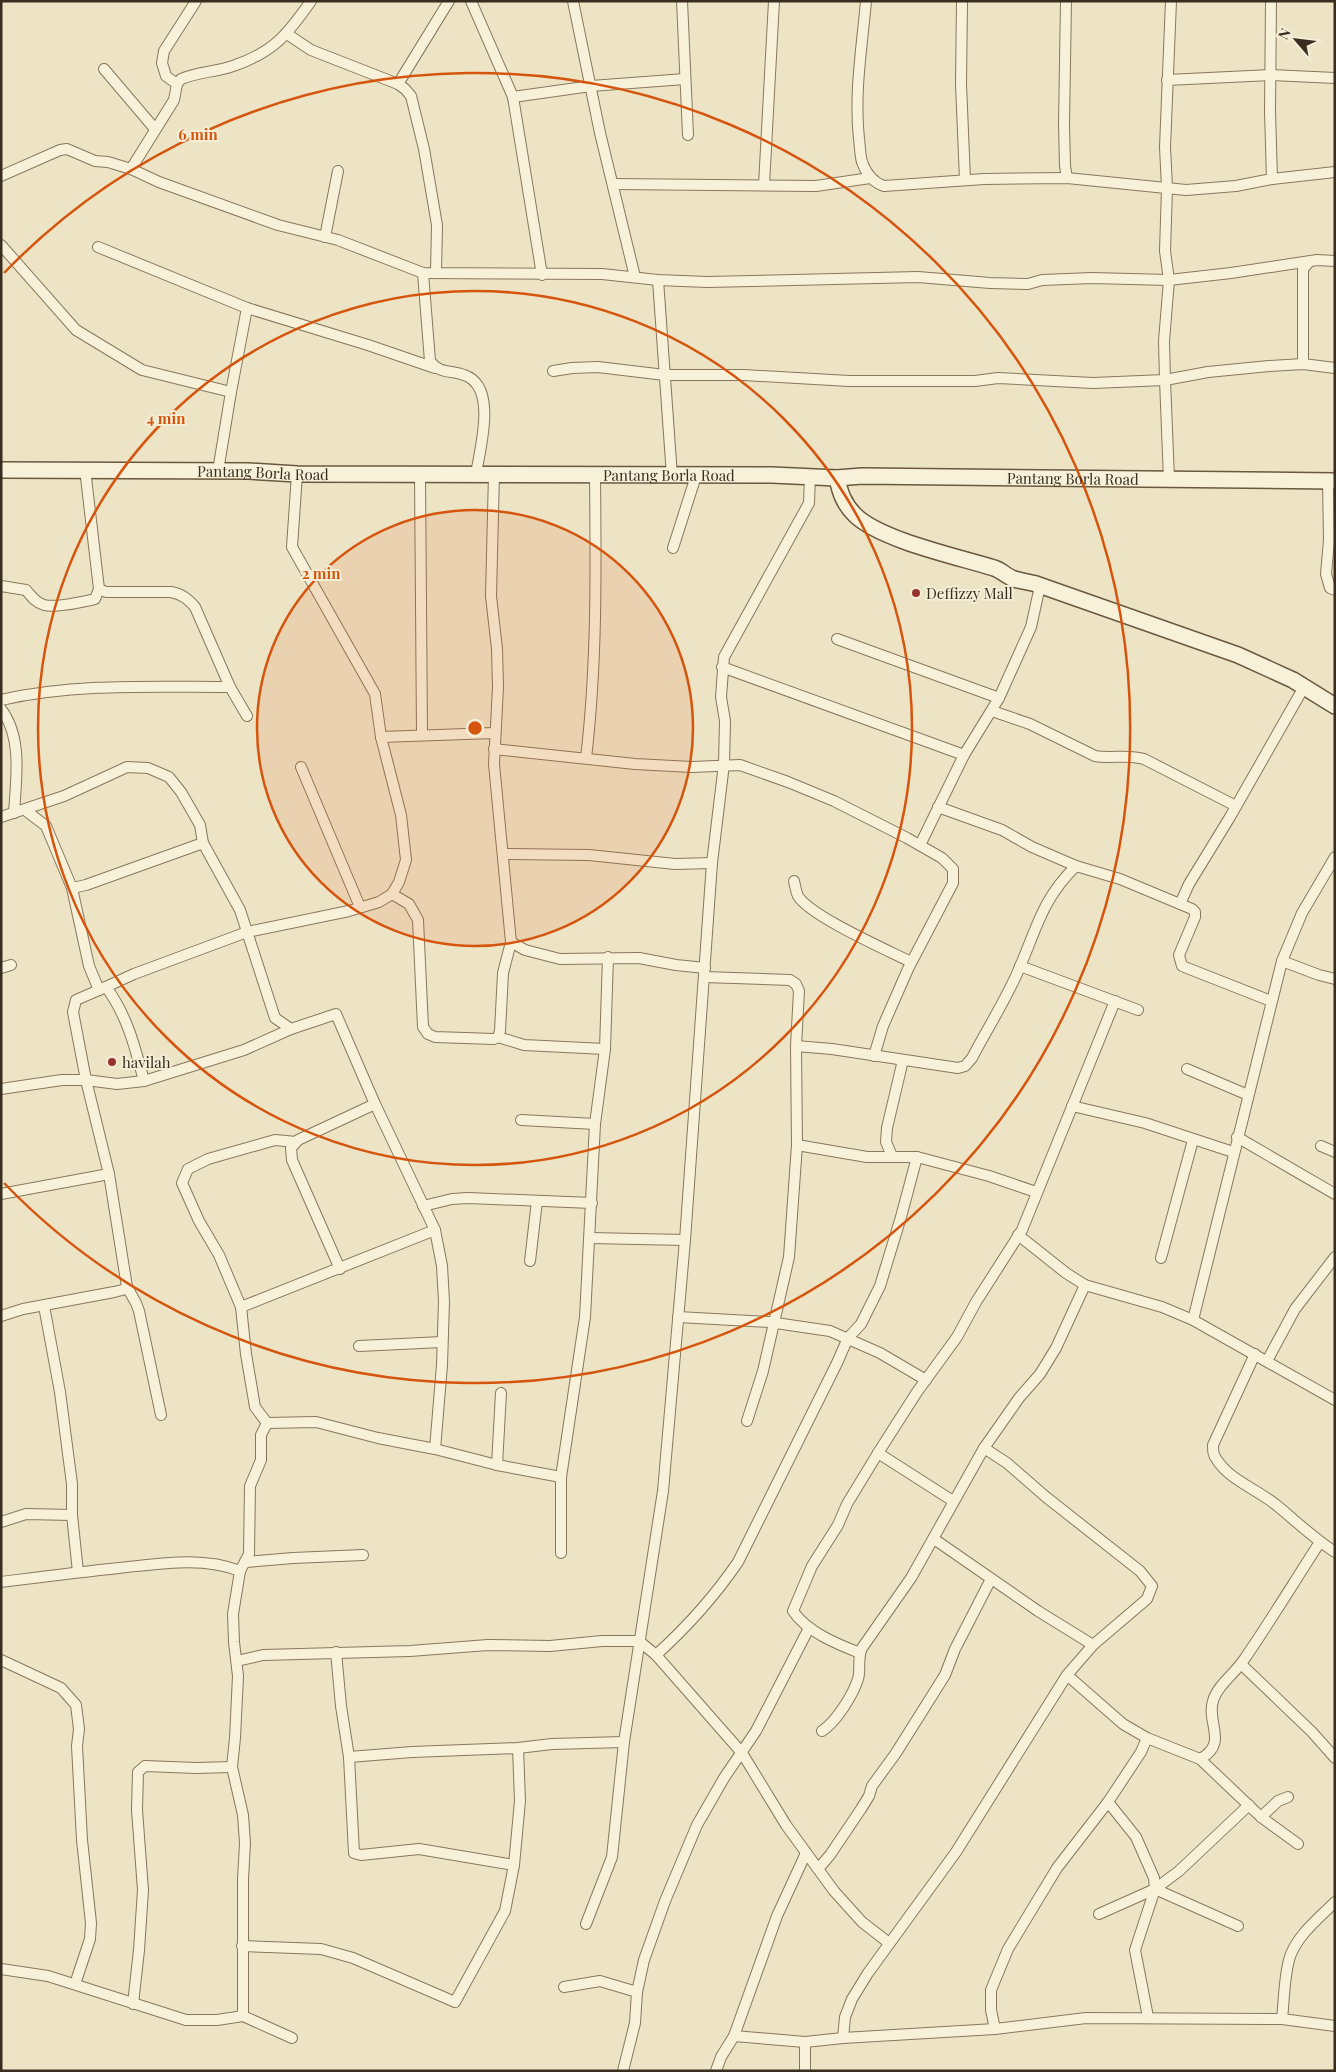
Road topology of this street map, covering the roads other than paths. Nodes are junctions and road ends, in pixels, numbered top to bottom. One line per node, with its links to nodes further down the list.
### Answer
1 (196, 1): 19 (street)
2 (311, 1): 13 (street)
3 (449, 1): 20 (street)
4 (471, 1): 22 (street)
5 (573, 1): 21 (street)
6 (682, 1): 17 (street)
7 (774, 1): 34 (street)
8 (866, 1): 29 (street)
9 (962, 1): 32 (street)
10 (1066, 1): 30 (street)
11 (1172, 1): 18 (street)
12 (1271, 1): 15 (street)
13 (287, 34): 19 (street); 20 (street)
14 (104, 69): 23 (street)
15 (1271, 75): 16 (street); 18 (street); 31 (street)
16 (1335, 78)
17 (685, 80): 21 (street); 24 (street)
18 (1167, 80): 35 (street)
19 (177, 84): 23 (street)
20 (398, 84): 41 (street)
21 (591, 86): 22 (street); 33 (street)
22 (513, 98): 43 (street)
23 (155, 129): 25 (street)
24 (688, 135)
25 (131, 169): 28 (street); 36 (street)
26 (338, 171): 36 (street)
27 (1335, 172): 31 (street)
28 (1, 176)
29 (870, 178): 32 (street); 34 (street)
30 (1067, 178): 32 (street); 35 (street)
31 (1272, 179): 35 (street)
32 (965, 180)
33 (613, 184): 34 (street); 44 (street)
34 (764, 185)
35 (1167, 188): 46 (street)
36 (325, 237): 42 (street)
37 (1, 245): 54 (street)
38 (98, 247): 47 (street)
39 (1335, 261): 40 (street)
40 (1309, 262): 46 (street); 48 (street)
41 (436, 272): 42 (street); 43 (street)
42 (423, 273): 49 (street)
43 (542, 275): 44 (street)
44 (635, 277): 45 (street)
45 (658, 280): 46 (street); 52 (street)
46 (1169, 280): 53 (street)
47 (247, 308): 49 (street); 54 (street)
48 (1303, 364): 50 (street); 53 (street)
49 (435, 368): 60 (street)
50 (1335, 368)
51 (553, 372): 52 (street)
52 (665, 375): 53 (street); 63 (street)
53 (1164, 380): 67 (street)
54 (231, 392): 57 (street)
55 (85, 469): 56 (street, Pantang Borla Road); 57 (street, Pantang Borla Road); 72 (street)
56 (1, 470)
57 (218, 471): 59 (street, Pantang Borla Road)
58 (420, 473): 59 (street, Pantang Borla Road); 60 (street, Pantang Borla Road); 85 (street)
59 (297, 474): 86 (street)
60 (476, 474): 61 (street, Pantang Borla Road)
61 (494, 474): 62 (street, Pantang Borla Road); 84 (street)
62 (595, 476): 63 (street, Pantang Borla Road); 89 (street)
63 (672, 476): 64 (street, Pantang Borla Road)
64 (696, 476): 65 (street, Pantang Borla Road); 69 (street)
65 (810, 476): 66 (street, Pantang Borla Road); 75 (street)
66 (837, 478): 67 (street, Pantang Borla Road); 71 (street)
67 (1169, 479): 68 (street, Pantang Borla Road)
68 (1331, 481): 73 (street)
69 (673, 548)
70 (1, 586): 72 (street)
71 (1040, 586): 77 (street); 78 (street)
72 (99, 589): 76 (street)
73 (1335, 590)
74 (837, 639): 78 (street)
75 (722, 667): 88 (street); 90 (street)
76 (230, 687): 79 (street); 83 (street)
77 (1304, 687): 80 (street); 92 (street)
78 (999, 698): 82 (street)
79 (1, 700)
80 (1334, 705)
81 (1, 709): 95 (street)
82 (992, 711): 88 (street); 92 (street)
83 (247, 716)
84 (494, 733): 85 (street); 87 (street)
85 (422, 734): 86 (street)
86 (381, 737): 105 (street)
87 (494, 749): 89 (street); 99 (street)
88 (964, 755): 93 (street)
89 (586, 758): 90 (street)
90 (724, 764): 98 (street); 101 (street)
91 (301, 767): 107 (street)
92 (1236, 806): 106 (street)
93 (938, 807): 98 (street); 102 (street)
94 (24, 810): 95 (street); 97 (street); 104 (street)
95 (14, 813): 96 (street)
96 (1, 817)
97 (203, 843): 104 (street); 108 (street)
98 (920, 845): 112 (street)
99 (502, 854): 101 (street); 109 (street)
100 (1335, 857): 111 (street)
101 (712, 862): 114 (street)
102 (1076, 866): 106 (street); 113 (street)
103 (794, 881): 112 (street)
104 (72, 888): 116 (street)
105 (392, 894): 107 (street); 121 (street)
106 (1180, 904): 117 (street)
107 (360, 908): 108 (street)
108 (247, 932): 116 (street); 120 (street)
109 (511, 942): 110 (street); 121 (street)
110 (608, 957): 114 (street); 123 (street)
111 (1282, 961): 115 (street); 117 (street)
112 (911, 962): 124 (street)
113 (1020, 966): 118 (street); 125 (street)
114 (704, 972): 122 (street); 154 (street)
115 (1335, 978)
116 (102, 989): 127 (street); 128 (street)
117 (1271, 1001): 130 (street)
118 (1115, 1002): 119 (street); 132 (street)
119 (1138, 1010)
120 (291, 1030): 128 (street); 131 (street)
121 (498, 1037): 123 (street)
122 (796, 1046): 124 (street); 138 (street)
123 (605, 1050): 134 (street)
124 (874, 1056): 125 (street)
125 (903, 1060): 142 (street)
126 (1187, 1069): 130 (street)
127 (86, 1080): 128 (street); 129 (street); 144 (street)
128 (144, 1081)
129 (1, 1089)
130 (1248, 1095): 135 (street)
131 (375, 1104): 137 (street); 150 (street)
132 (1072, 1106): 136 (street); 145 (street)
133 (521, 1120): 134 (street)
134 (595, 1124): 149 (street)
135 (1237, 1137): 140 (street); 147 (street)
136 (1193, 1140): 140 (street); 156 (street)
137 (296, 1142): 158 (street); 162 (street)
138 (797, 1145): 142 (street); 166 (street)
139 (1321, 1146): 141 (street)
140 (1233, 1152): 165 (street)
141 (1335, 1152)
142 (892, 1156): 143 (street)
143 (916, 1157): 145 (street); 167 (street)
144 (109, 1174): 146 (street); 160 (street)
145 (1036, 1192): 152 (street)
146 (1, 1194)
147 (1335, 1194)
148 (537, 1201): 149 (street); 150 (street); 157 (street)
149 (592, 1203): 153 (street)
150 (423, 1206): 151 (street)
151 (435, 1230): 158 (street); 168 (street)
152 (1018, 1236): 159 (street); 172 (street)
153 (590, 1238): 154 (street); 182 (street)
154 (686, 1240): 164 (street)
155 (1335, 1257): 171 (street)
156 (1161, 1258)
157 (530, 1261)
158 (340, 1270): 162 (street)
159 (1085, 1285): 165 (street); 178 (street)
160 (127, 1288): 161 (street); 175 (street)
161 (44, 1306): 163 (street); 184 (street)
162 (241, 1308): 177 (street)
163 (1, 1316)
164 (678, 1317): 166 (street); 197 (street)
165 (1193, 1320): 170 (street)
166 (774, 1323): 167 (street); 176 (street)
167 (848, 1338): 172 (street); 201 (street)
168 (442, 1342): 169 (street); 179 (street)
169 (359, 1346)
170 (1255, 1354): 171 (street); 187 (street)
171 (1266, 1361): 174 (street)
172 (926, 1380): 180 (street)
173 (501, 1393): 181 (street)
174 (1335, 1400)
175 (161, 1415)
176 (747, 1421)
177 (267, 1423): 179 (street); 191 (street)
178 (984, 1448): 183 (street); 198 (street)
179 (435, 1449): 181 (street)
180 (878, 1453): 183 (street); 196 (street)
181 (497, 1465): 182 (street)
182 (561, 1477): 189 (street)
183 (953, 1501): 186 (street)
184 (72, 1515): 185 (street); 193 (street)
185 (1, 1522)
186 (934, 1539): 194 (street); 200 (street)
187 (1320, 1542): 188 (street); 204 (street)
188 (1335, 1552)
189 (561, 1553)
190 (363, 1556): 191 (street)
191 (246, 1562): 192 (street)
192 (240, 1571): 193 (street); 203 (street)
193 (78, 1572): 195 (street)
194 (991, 1579): 198 (street); 222 (street)
195 (1, 1582)
196 (809, 1628): 200 (street); 210 (street)
197 (639, 1642): 199 (street); 201 (street); 208 (street)
198 (1093, 1645): 205 (street)
199 (336, 1652): 203 (street); 211 (street)
200 (860, 1653): 206 (street)
201 (656, 1655): 210 (street)
202 (1, 1660): 231 (street)
203 (237, 1661): 214 (street)
204 (1241, 1664): 212 (street); 213 (street)
205 (1067, 1675): 207 (street); 228 (street)
206 (822, 1731)
207 (1146, 1738): 213 (street); 216 (street)
208 (624, 1742): 209 (street); 226 (street)
209 (518, 1748): 211 (street); 221 (street)
210 (742, 1753): 220 (street); 233 (street)
211 (349, 1757): 221 (street)
212 (1335, 1758)
213 (1200, 1759): 217 (street)
214 (232, 1767): 229 (street); 234 (street)
215 (1288, 1797): 218 (street)
216 (1108, 1802): 223 (street); 239 (street)
217 (1249, 1805): 218 (street); 223 (street)
218 (1261, 1817): 219 (street)
219 (1298, 1844)
220 (806, 1854): 222 (street); 240 (street)
221 (514, 1865): 229 (street)
222 (818, 1868): 228 (street)
223 (1155, 1890): 225 (street); 227 (street); 236 (street)
224 (1335, 1902): 237 (street)
225 (1099, 1914)
226 (586, 1924)
227 (1238, 1926)
228 (889, 1943): 242 (street)
229 (242, 1946): 235 (street)
230 (1, 1969): 231 (street)
231 (75, 1984): 234 (street)
232 (564, 1987): 233 (street)
233 (637, 1992): 244 (street)
234 (133, 2004): 235 (street)
235 (243, 2016): 241 (street)
236 (1148, 2017): 237 (street); 239 (street)
237 (1282, 2020): 238 (street)
238 (1335, 2026)
239 (995, 2028): 242 (street)
240 (734, 2036): 243 (street); 245 (street)
241 (292, 2038)
242 (843, 2038): 243 (street)
243 (805, 2042): 246 (street)
244 (623, 2071)
245 (716, 2071)
246 (805, 2071)

